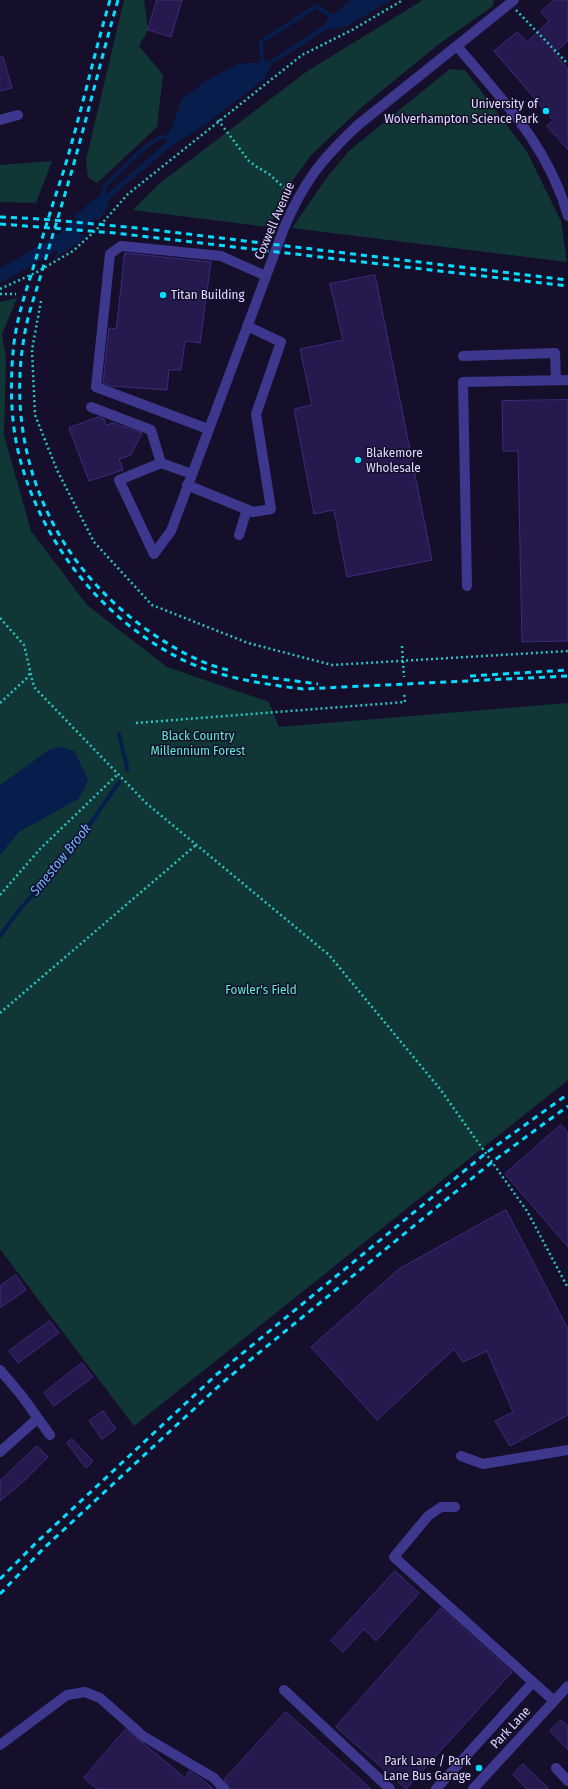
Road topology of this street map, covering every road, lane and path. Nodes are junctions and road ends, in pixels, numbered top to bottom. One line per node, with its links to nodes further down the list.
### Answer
1 (403, 0): 7 (path)
2 (512, 2): 3 (street, Coxwell Avenue); 4 (path)
3 (457, 46): 8 (street, Coxwell Avenue); 9 (street)
4 (568, 64)
5 (18, 115): 6 (street)
6 (0, 120)
7 (218, 120): 8 (path); 11 (path)
8 (296, 199): 10 (street, Coxwell Avenue)
9 (568, 216)
10 (266, 276): 14 (street, Coxwell Avenue); 19 (street)
11 (0, 289)
12 (0, 294): 13 (path)
13 (16, 294)
14 (247, 326): 19 (street, Coxwell Avenue); 23 (street)
15 (463, 356): 16 (street)
16 (556, 380): 17 (street); 25 (street)
17 (568, 380)
18 (91, 408): 20 (street)
19 (208, 430): 21 (street, Coxwell Avenue)
20 (161, 462): 21 (street); 22 (street, Coxwell Avenue)
21 (192, 474): 22 (street, Coxwell Avenue)
22 (188, 485): 23 (street)
23 (247, 510): 24 (street)
24 (239, 535)
25 (467, 586)
26 (0, 618): 30 (path)
27 (402, 646): 29 (path)
28 (568, 651): 29 (path)
29 (403, 662): 31 (path)
30 (30, 672): 33 (path); 35 (path)
31 (404, 676)
32 (404, 692): 34 (path)
33 (0, 703)
34 (136, 723)
35 (118, 774): 36 (path); 37 (path)
36 (196, 845): 38 (path); 39 (path)
37 (0, 895)
38 (0, 1013)
39 (568, 1288)
40 (0, 1370): 41 (street)
41 (38, 1418): 42 (street); 43 (street)
42 (50, 1435)
43 (0, 1452)
44 (567, 1452): 45 (street)
45 (460, 1456)
46 (456, 1507): 47 (street)
47 (532, 1682): 50 (street); 56 (street)
48 (568, 1686): 50 (street, Park Lane)
49 (284, 1690): 55 (street)
50 (554, 1701): 57 (street, Park Lane)
51 (0, 1745): 54 (street)
52 (556, 1768): 53 (street)
53 (568, 1781)
54 (224, 1789)
55 (390, 1789)
56 (436, 1789)
57 (472, 1789)

